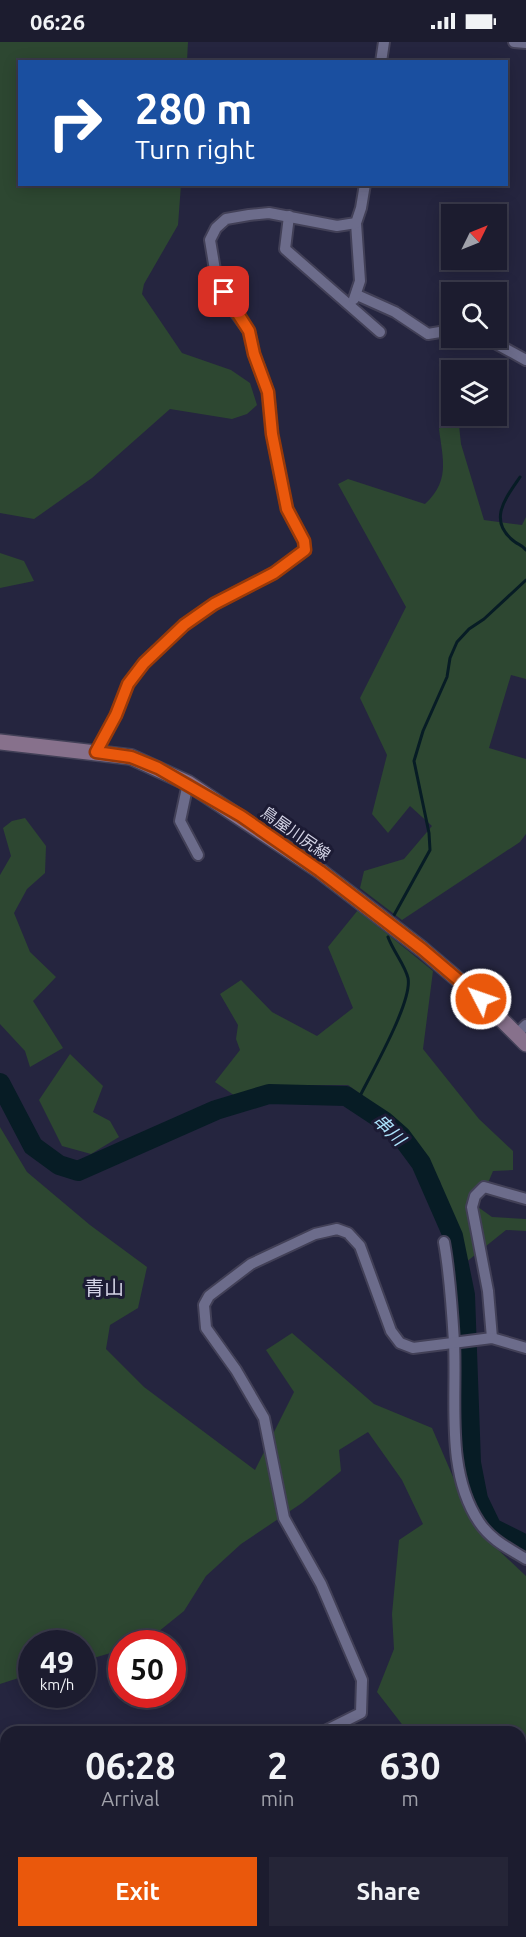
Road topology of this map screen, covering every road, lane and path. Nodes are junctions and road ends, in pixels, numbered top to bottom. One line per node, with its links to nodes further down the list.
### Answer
1 (384, 42): 4 (street)
2 (514, 42): 3 (street)
3 (526, 43)
4 (381, 60)
5 (365, 186): 7 (street)
6 (289, 216): 7 (street); 9 (street); 15 (street)
7 (356, 223): 8 (street)
8 (357, 295): 9 (street); 11 (street)
9 (351, 306): 10 (street)
10 (380, 332)
11 (441, 332)
12 (504, 348): 13 (street)
13 (526, 360)
14 (0, 742): 15 (main road, 鳥屋川尻線)
15 (96, 752): 16 (main road, 鳥屋川尻線)
16 (188, 783): 17 (street); 18 (main road, 鳥屋川尻線)
17 (198, 855)
18 (523, 1034)
19 (526, 1199): 21 (street)
20 (444, 1242): 22 (street)
21 (487, 1339): 22 (street); 23 (street)
22 (456, 1344): 24 (street); 25 (street)
23 (526, 1348)
24 (526, 1559)
25 (335, 1726)

